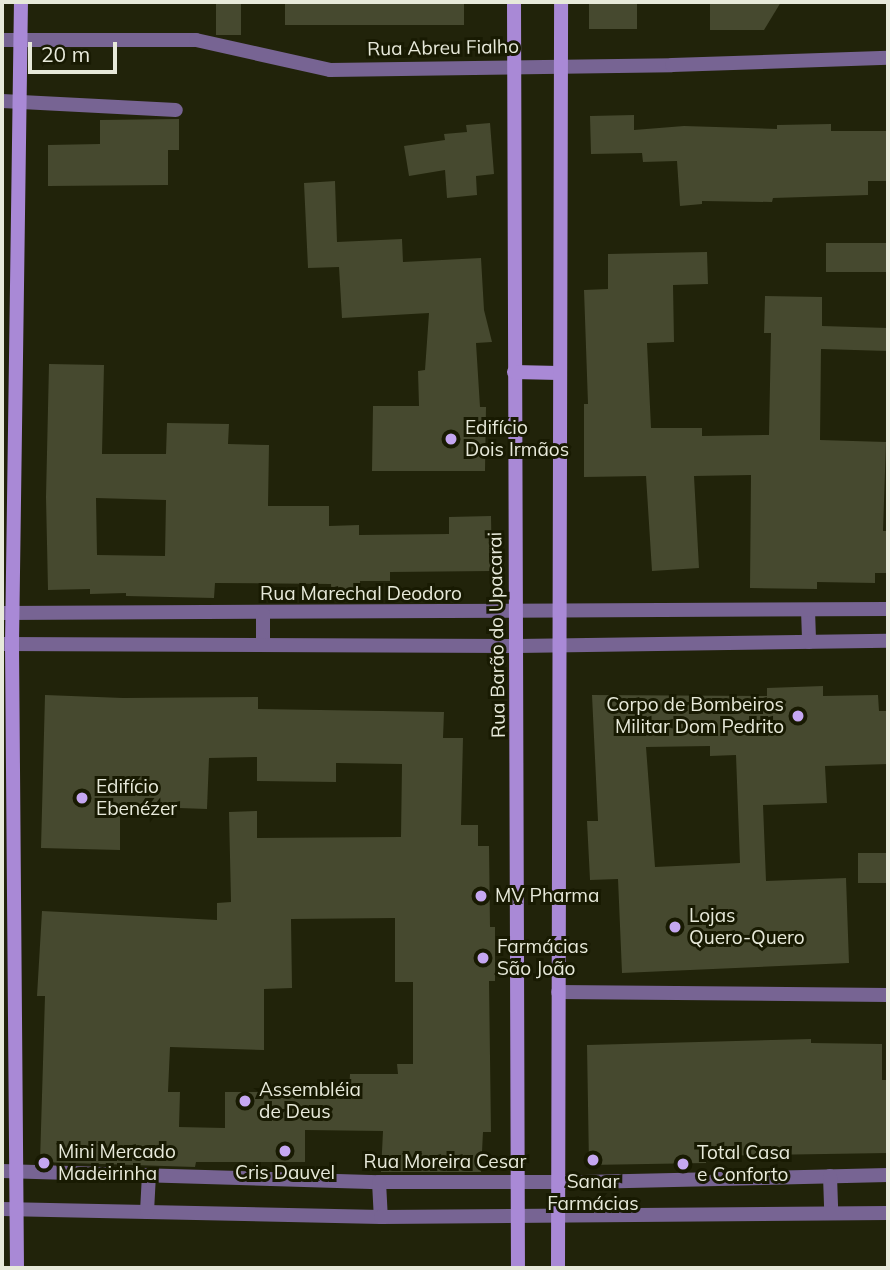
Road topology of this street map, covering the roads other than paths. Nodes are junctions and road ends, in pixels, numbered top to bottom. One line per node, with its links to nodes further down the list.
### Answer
1 (21, 2): 5 (street)
2 (514, 2): 8 (street, Rua Barão do Upacarai)
3 (561, 2): 7 (street)
4 (2, 40): 5 (street, Rua Abreu Fialho)
5 (20, 40): 8 (street, Rua Abreu Fialho); 10 (street)
6 (888, 58): 7 (street, Rua Abreu Fialho)
7 (561, 65): 8 (street, Rua Abreu Fialho); 15 (street)
8 (513, 66): 14 (street, Rua Barão do Upacarai)
9 (2, 101): 10 (street)
10 (20, 102): 11 (street); 13 (street)
11 (176, 110)
12 (2, 370): 13 (street)
13 (17, 370): 20 (street)
14 (514, 372): 15 (street); 19 (street, Rua Barão do Upacarai)
15 (559, 373): 18 (street)
16 (888, 609): 17 (street, Rua Marechal Deodoro)
17 (808, 610): 18 (street, Rua Marechal Deodoro); 23 (street)
18 (558, 612): 19 (street, Rua Marechal Deodoro); 26 (street)
19 (515, 613): 21 (street, Rua Marechal Deodoro); 27 (street, Rua Barão do Upacarai)
20 (8, 614): 21 (street, Rua Marechal Deodoro); 24 (street)
21 (263, 614): 25 (street)
22 (888, 640): 23 (street)
23 (809, 642): 26 (street)
24 (7, 644): 25 (street); 28 (street)
25 (263, 645): 27 (street)
26 (559, 645): 27 (street); 29 (street)
27 (517, 646): 37 (street, Rua Barão do Upacarai)
28 (8, 769): 31 (street)
29 (558, 992): 30 (street); 39 (street)
30 (888, 995)
31 (9, 1026): 33 (street)
32 (2, 1171): 33 (street, Rua Moreira Cesar)
33 (17, 1171): 34 (street, Rua Moreira Cesar); 41 (street)
34 (149, 1175): 38 (street, Rua Moreira Cesar); 42 (street)
35 (888, 1175): 36 (street, Rua Moreira Cesar)
36 (830, 1176): 39 (street, Rua Moreira Cesar); 43 (street)
37 (519, 1181): 38 (street, Rua Moreira Cesar); 39 (street, Rua Moreira Cesar); 45 (street, Rua Barão do Upacarai)
38 (379, 1182): 47 (street)
39 (558, 1182): 46 (street)
40 (2, 1209): 41 (street)
41 (18, 1210): 42 (street); 48 (street)
42 (147, 1212): 47 (street)
43 (831, 1213): 44 (street); 46 (street)
44 (888, 1213)
45 (518, 1216): 46 (street); 47 (street); 49 (street, Rua Barão do Upacarai)
46 (559, 1216): 50 (street)
47 (381, 1217)
48 (17, 1268)
49 (518, 1268)
50 (558, 1268)

